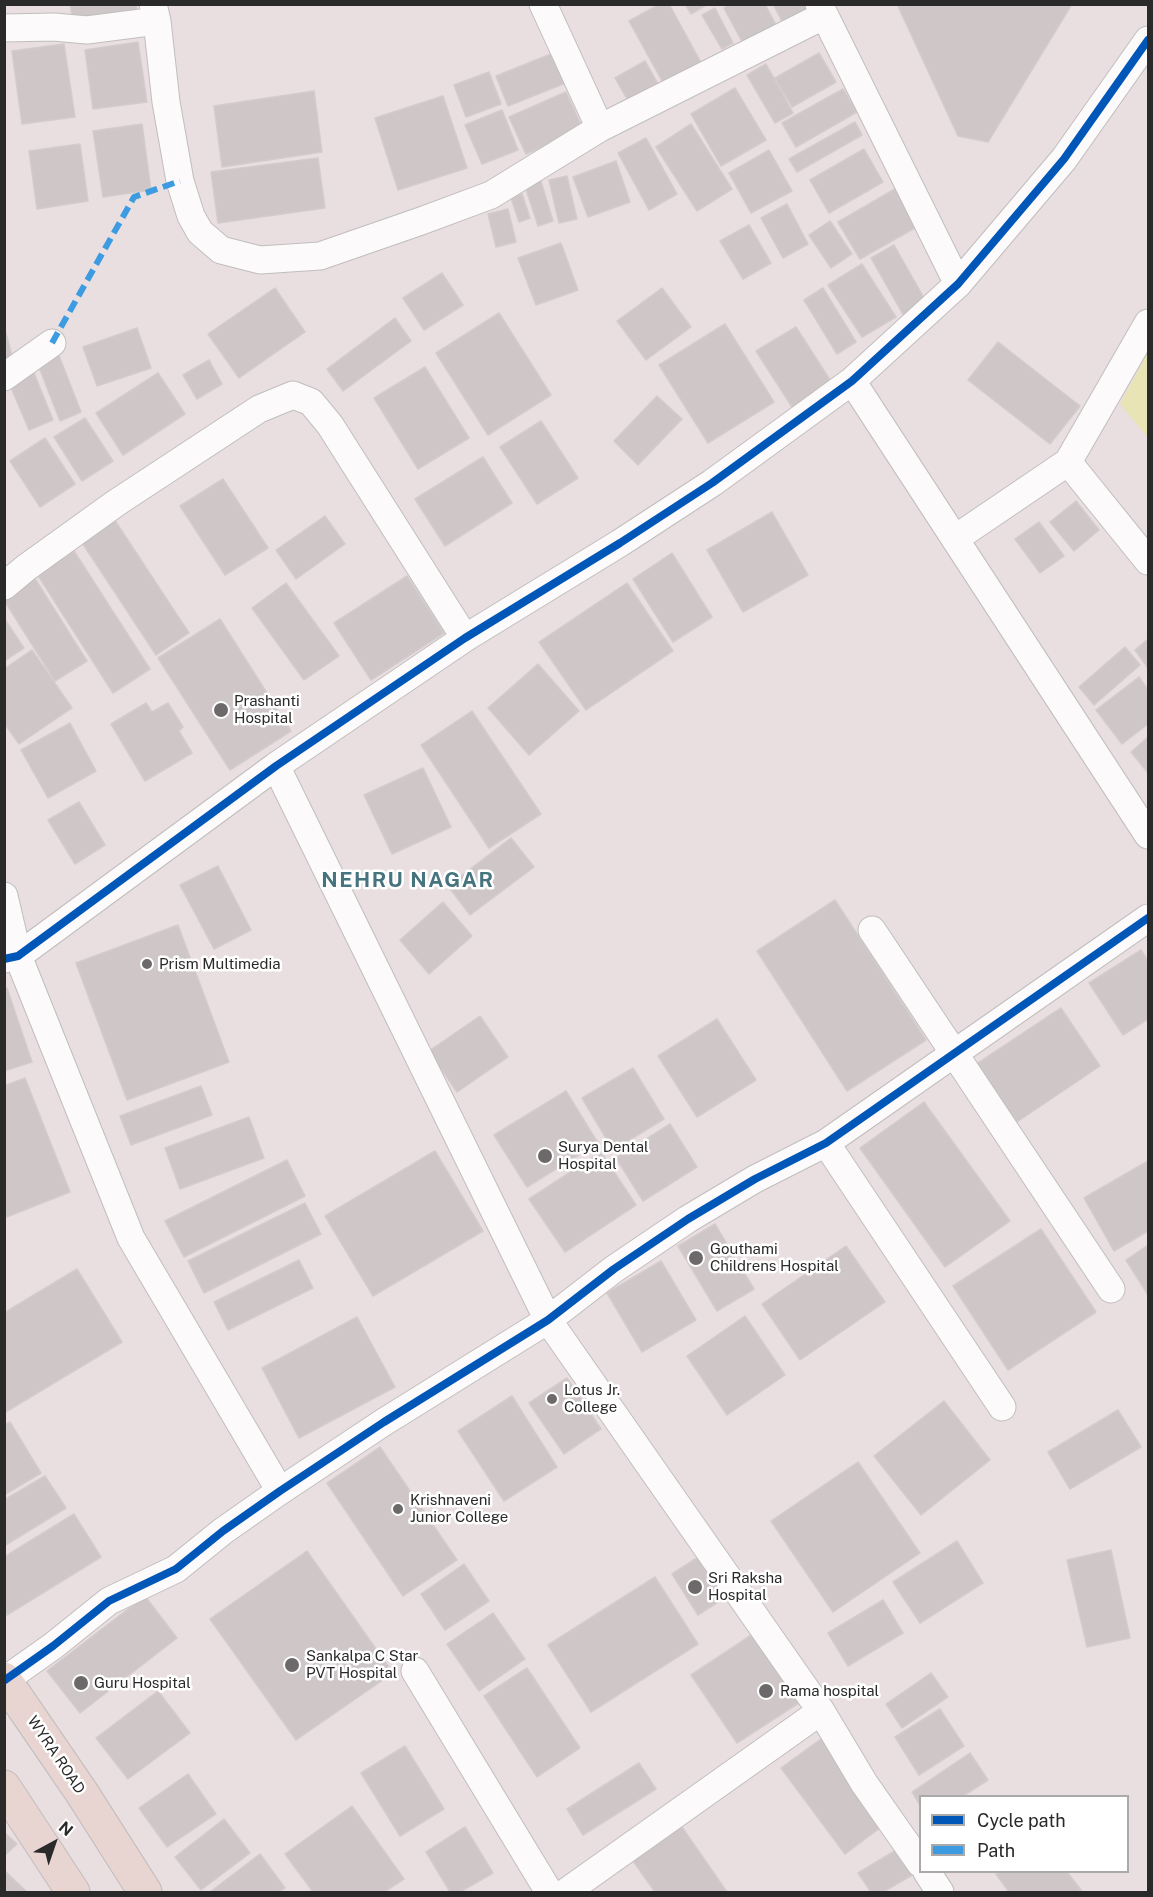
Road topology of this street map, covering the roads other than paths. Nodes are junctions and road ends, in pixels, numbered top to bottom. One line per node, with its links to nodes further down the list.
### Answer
1 (543, 4): 6 (street)
2 (821, 10): 6 (street); 7 (street)
3 (155, 13): 4 (street); 6 (street)
4 (4, 28)
5 (1149, 40): 7 (street)
6 (600, 129)
7 (958, 284): 11 (street)
8 (1149, 323): 12 (street)
9 (52, 343): 10 (street)
10 (4, 377)
11 (852, 381): 13 (street); 16 (street)
12 (1068, 462): 13 (street); 14 (street)
13 (956, 538): 18 (street)
14 (1149, 561)
15 (4, 586): 16 (street)
16 (465, 638): 17 (street)
17 (276, 766): 22 (street); 26 (street)
18 (1149, 835)
19 (4, 896): 22 (street)
20 (1149, 918): 23 (street)
21 (872, 930): 23 (street)
22 (11, 958): 28 (street)
23 (955, 1054): 24 (street); 25 (street)
24 (826, 1143): 26 (street); 27 (street)
25 (1112, 1289)
26 (548, 1320): 28 (street); 31 (street)
27 (1002, 1407)
28 (280, 1491): 30 (street)
29 (415, 1671): 37 (street)
30 (5, 1680): 36 (main road, WYRA ROAD)
31 (821, 1711): 33 (street); 38 (street)
32 (4, 1787): 35 (main road)
33 (919, 1860)
34 (928, 1873): 39 (street)
35 (73, 1893)
36 (145, 1893)
37 (549, 1893)
38 (566, 1893)
39 (940, 1893)

